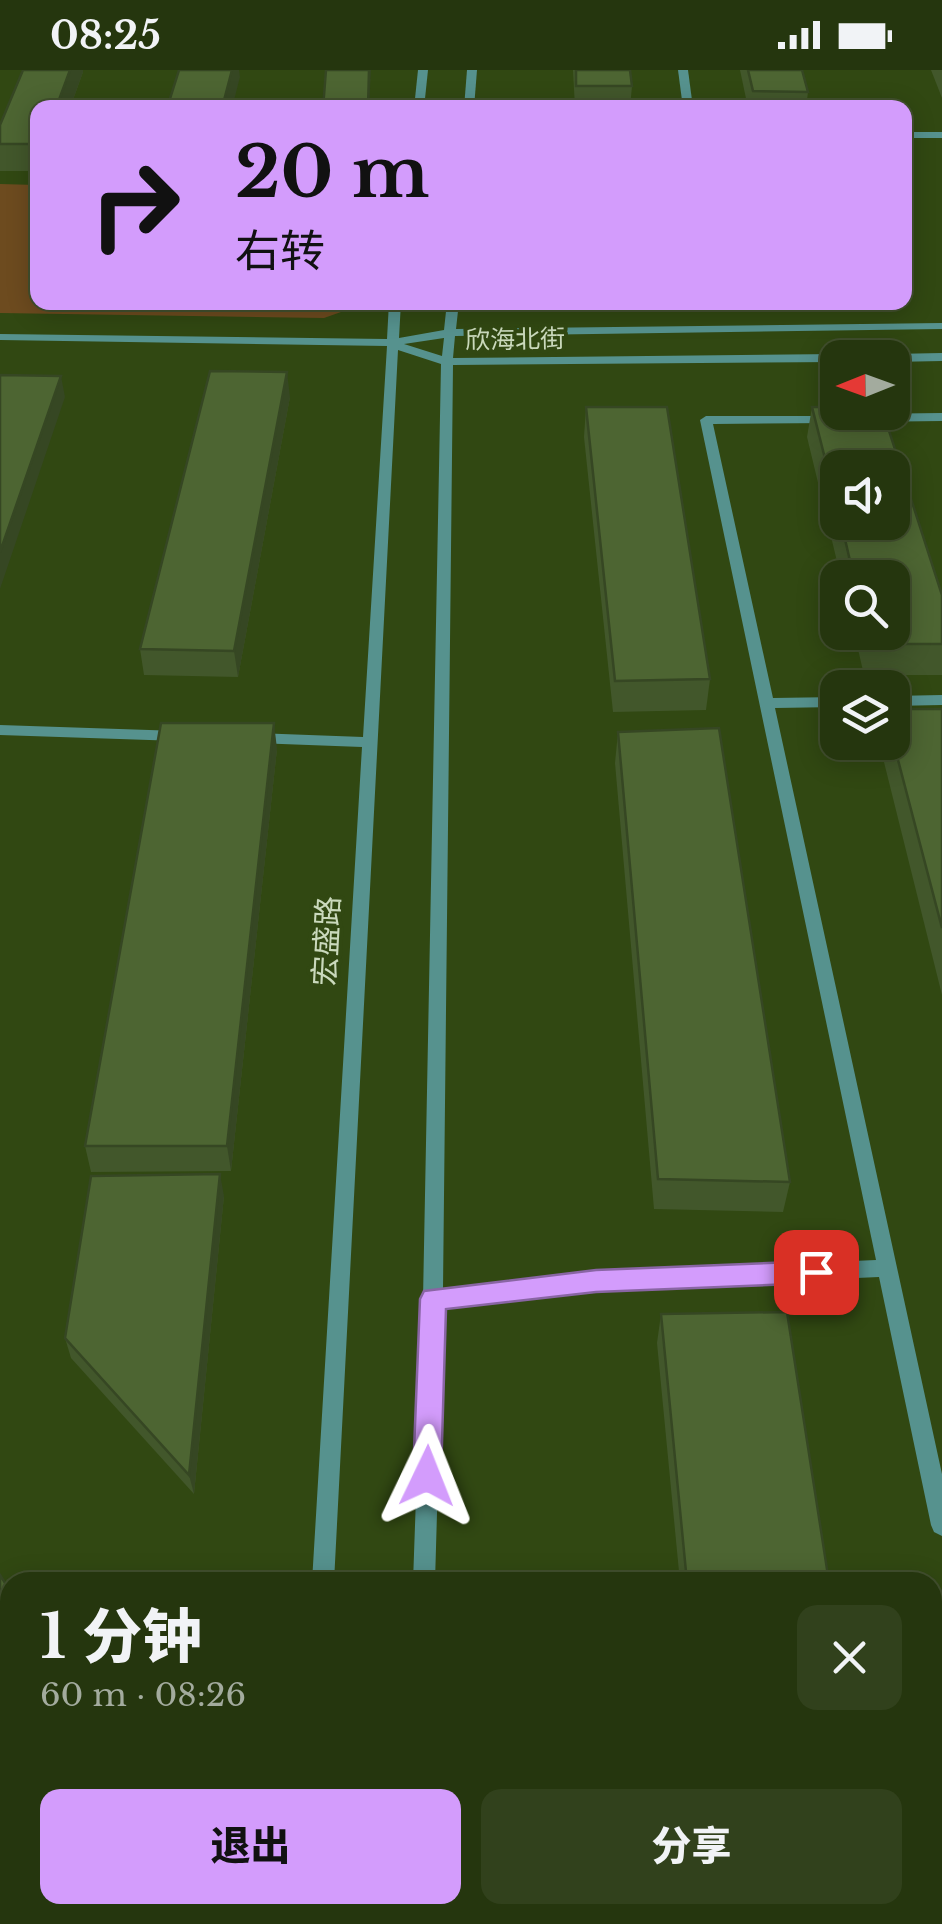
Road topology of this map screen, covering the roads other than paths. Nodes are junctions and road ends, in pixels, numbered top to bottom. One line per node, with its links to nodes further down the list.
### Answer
1 (423, 70): 4 (street)
2 (472, 70): 5 (street)
3 (682, 70): 6 (street)
4 (419, 100)
5 (470, 100)
6 (687, 100)
7 (942, 135): 8 (street)
8 (912, 136)
9 (394, 310): 14 (street, 宏盛路)
10 (452, 310): 12 (street)
11 (942, 326): 12 (street, 欣海北街)
12 (450, 333): 14 (street, 欣海北街); 18 (street)
13 (0, 337): 14 (street)
14 (390, 343): 18 (street, 欣海北街); 27 (street, 宏盛路)
15 (942, 357): 17 (street)
16 (820, 358): 18 (street, 欣海北街)
17 (910, 358)
18 (446, 362): 29 (street)
19 (942, 418): 23 (street)
20 (942, 700): 21 (street)
21 (910, 701)
22 (820, 702): 23 (street)
23 (768, 703): 28 (street)
24 (0, 730): 25 (street)
25 (196, 736)
26 (234, 738): 27 (street)
27 (371, 742): 31 (street, 宏盛路)
28 (890, 1268): 29 (street); 30 (street)
29 (433, 1299): 32 (street)
30 (942, 1525)
31 (324, 1572)
32 (424, 1572)

